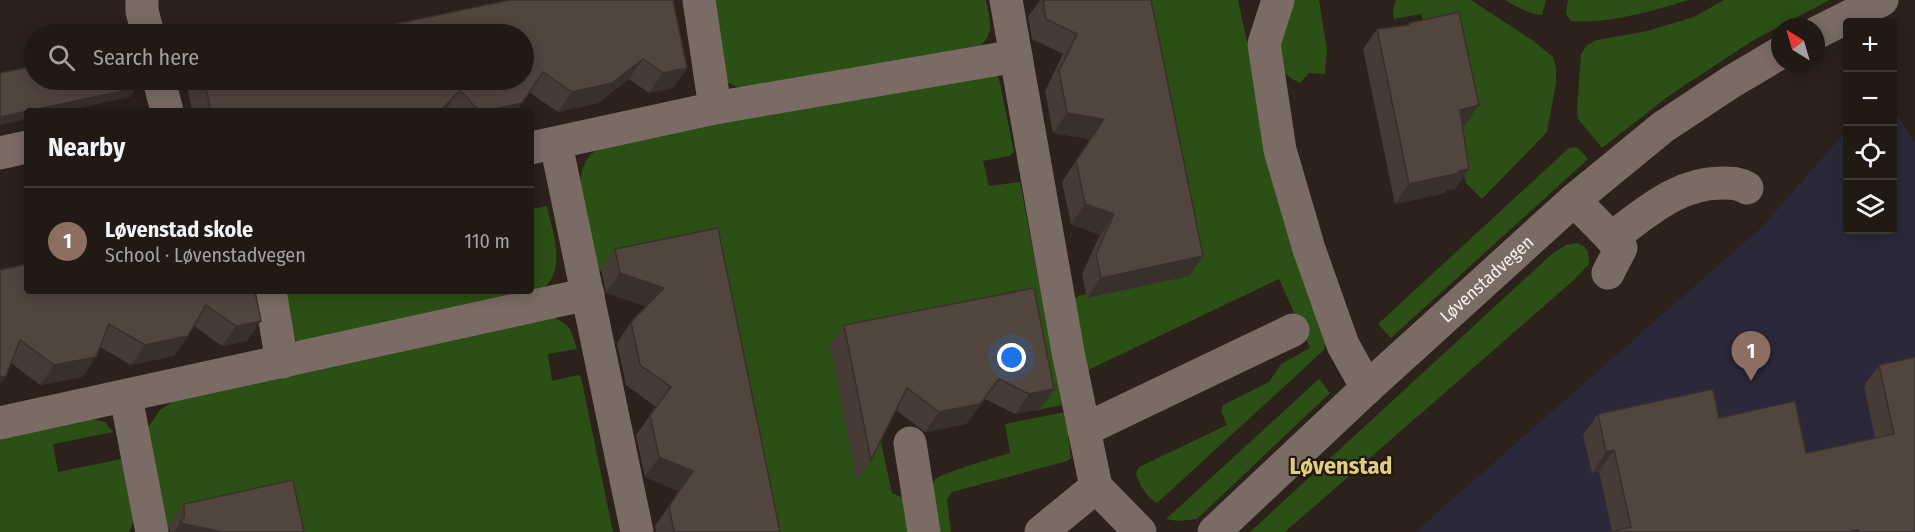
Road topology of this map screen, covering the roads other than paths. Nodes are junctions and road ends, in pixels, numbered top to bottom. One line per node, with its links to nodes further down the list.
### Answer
1 (142, 0): 6 (street)
2 (699, 0): 12 (street)
3 (1006, 0): 8 (street)
4 (1278, 0): 24 (street)
5 (1882, 0): 7 (street)
6 (145, 24)
7 (1825, 28)
8 (1017, 56): 12 (street); 27 (street)
9 (1771, 58): 17 (street, Løvenstadvegen)
10 (162, 90): 11 (street)
11 (166, 108)
12 (715, 108): 13 (street)
13 (543, 146): 21 (street)
14 (24, 148): 15 (street)
15 (0, 153)
16 (1748, 188): 18 (street)
17 (1574, 200): 18 (street); 24 (street, Løvenstadvegen)
18 (1611, 238): 19 (street)
19 (1608, 273)
20 (271, 294): 23 (street)
21 (588, 294): 23 (street); 31 (street)
22 (1293, 330): 27 (street)
23 (282, 362): 25 (street)
24 (1367, 388): 35 (street, Løvenstadvegen)
25 (126, 397): 26 (street); 30 (street)
26 (0, 423)
27 (1084, 430): 29 (street)
28 (910, 443): 32 (street)
29 (1096, 487): 33 (street); 34 (street)
30 (152, 532)
31 (637, 532)
32 (924, 532)
33 (1041, 532)
34 (1140, 532)
35 (1214, 532)

